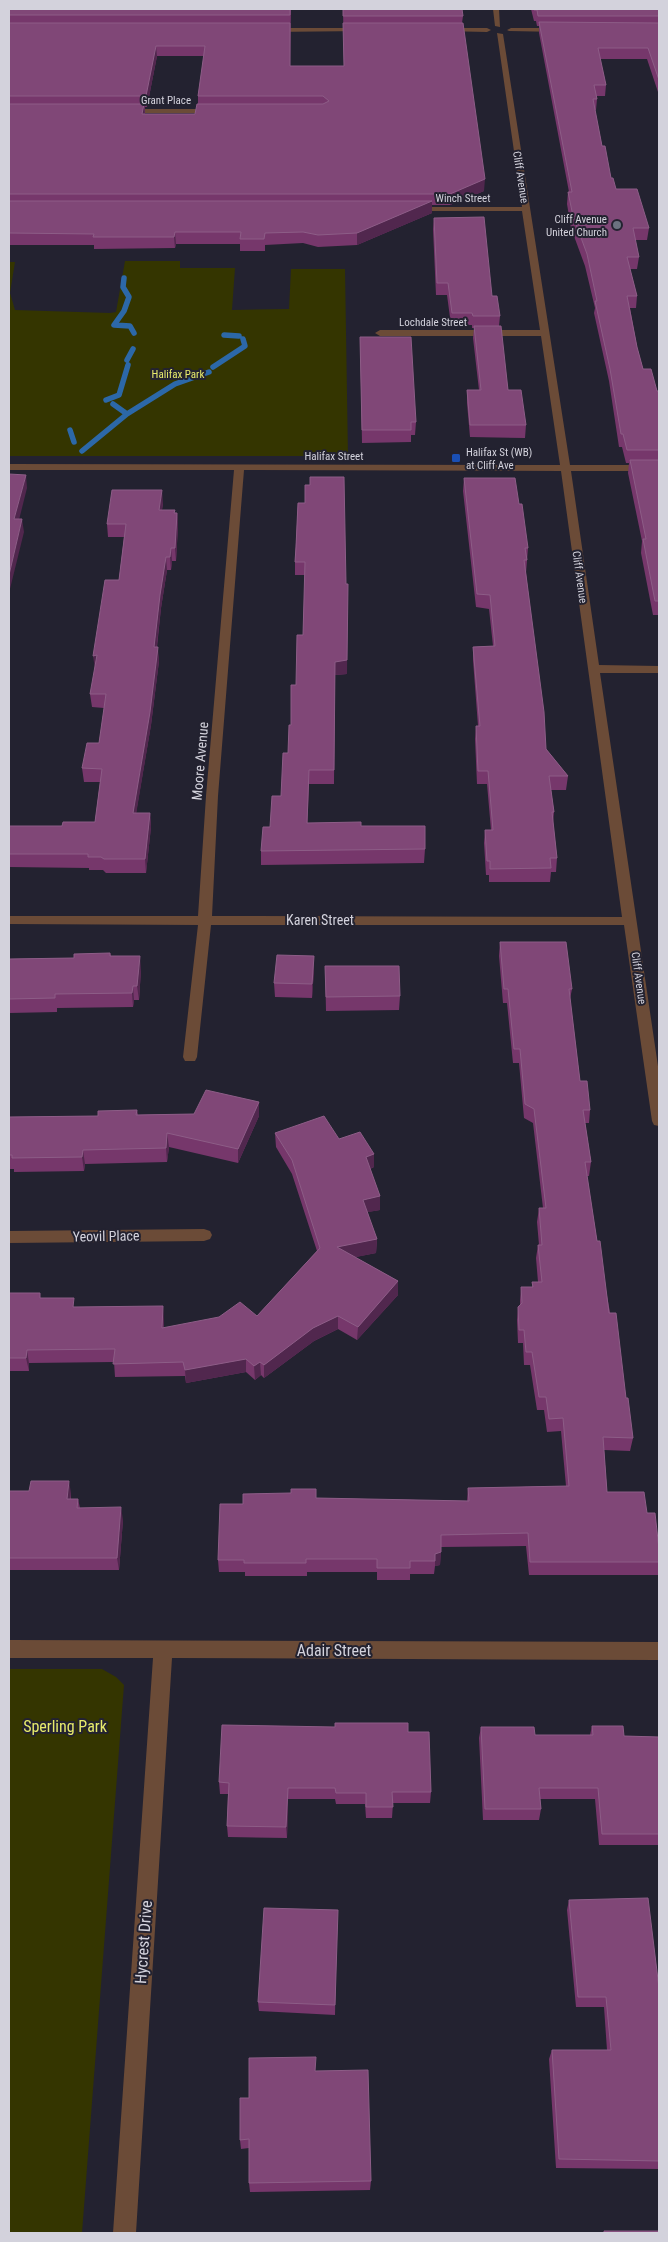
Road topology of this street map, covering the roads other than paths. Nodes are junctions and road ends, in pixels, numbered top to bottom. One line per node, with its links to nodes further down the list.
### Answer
1 (496, 9): 5 (street, Cliff Avenue)
2 (266, 30): 3 (street)
3 (374, 30)
4 (434, 30): 5 (street)
5 (498, 30): 6 (street); 10 (street, Cliff Avenue)
6 (572, 30)
7 (117, 111): 8 (street, Grant Place)
8 (225, 111)
9 (404, 209): 10 (street, Winch Street)
10 (526, 209): 12 (street, Cliff Avenue)
11 (380, 333): 12 (street, Lochdale Street)
12 (546, 333): 15 (street, Cliff Avenue)
13 (9, 467): 14 (street, Halifax Street)
14 (240, 468): 15 (street, Halifax Street); 20 (street, Moore Avenue)
15 (564, 468): 16 (street, Halifax Street); 17 (street, Cliff Avenue)
16 (659, 468)
17 (594, 669): 18 (street); 21 (street, Cliff Avenue)
18 (659, 669)
19 (9, 920): 20 (street, Karen Street)
20 (206, 920): 21 (street, Karen Street); 22 (street, Moore Avenue)
21 (631, 921): 23 (street, Cliff Avenue)
22 (190, 1057)
23 (659, 1121)
24 (204, 1235): 25 (street, Yeovil Place)
25 (9, 1237)
26 (9, 1649): 27 (street, Adair Street)
27 (163, 1650): 28 (street, Adair Street); 29 (street, Hycrest Drive)
28 (659, 1651)
29 (124, 2233)

